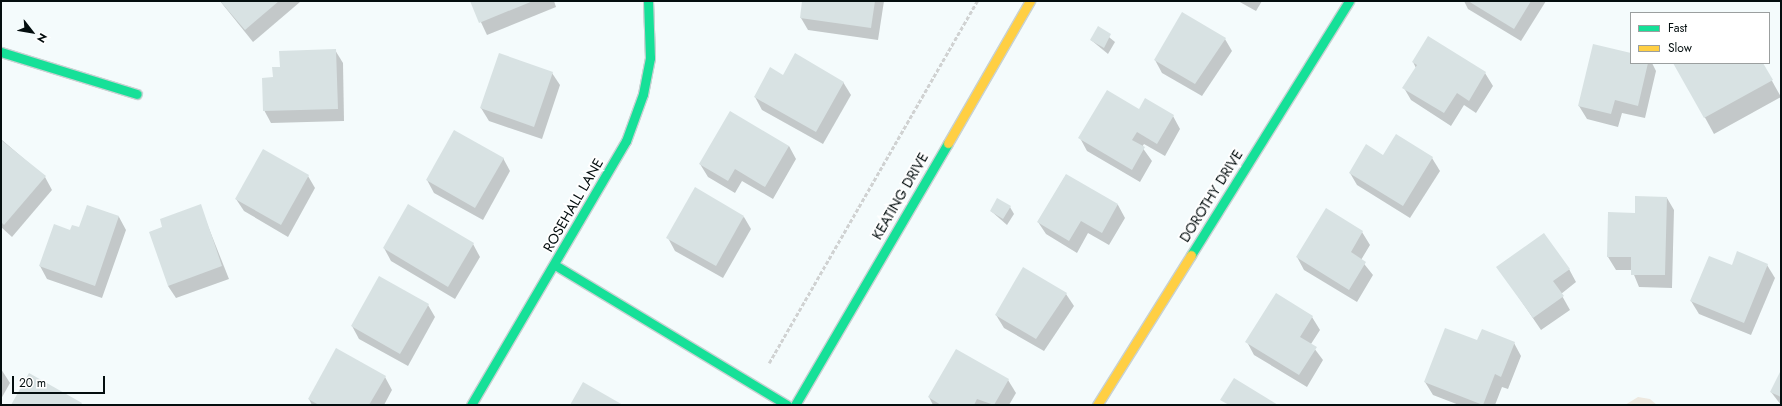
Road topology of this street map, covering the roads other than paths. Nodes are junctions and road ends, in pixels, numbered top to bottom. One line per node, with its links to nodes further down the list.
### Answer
1 (648, 1): 6 (street, ROSEHALL LANE)
2 (1030, 1): 9 (street, KEATING DRIVE)
3 (1349, 1): 10 (street, DOROTHY DRIVE)
4 (1, 52): 5 (street)
5 (137, 94)
6 (555, 265): 7 (street, ROSEHALL LANE); 8 (street)
7 (471, 405)
8 (787, 405)
9 (795, 405)
10 (1097, 405)

